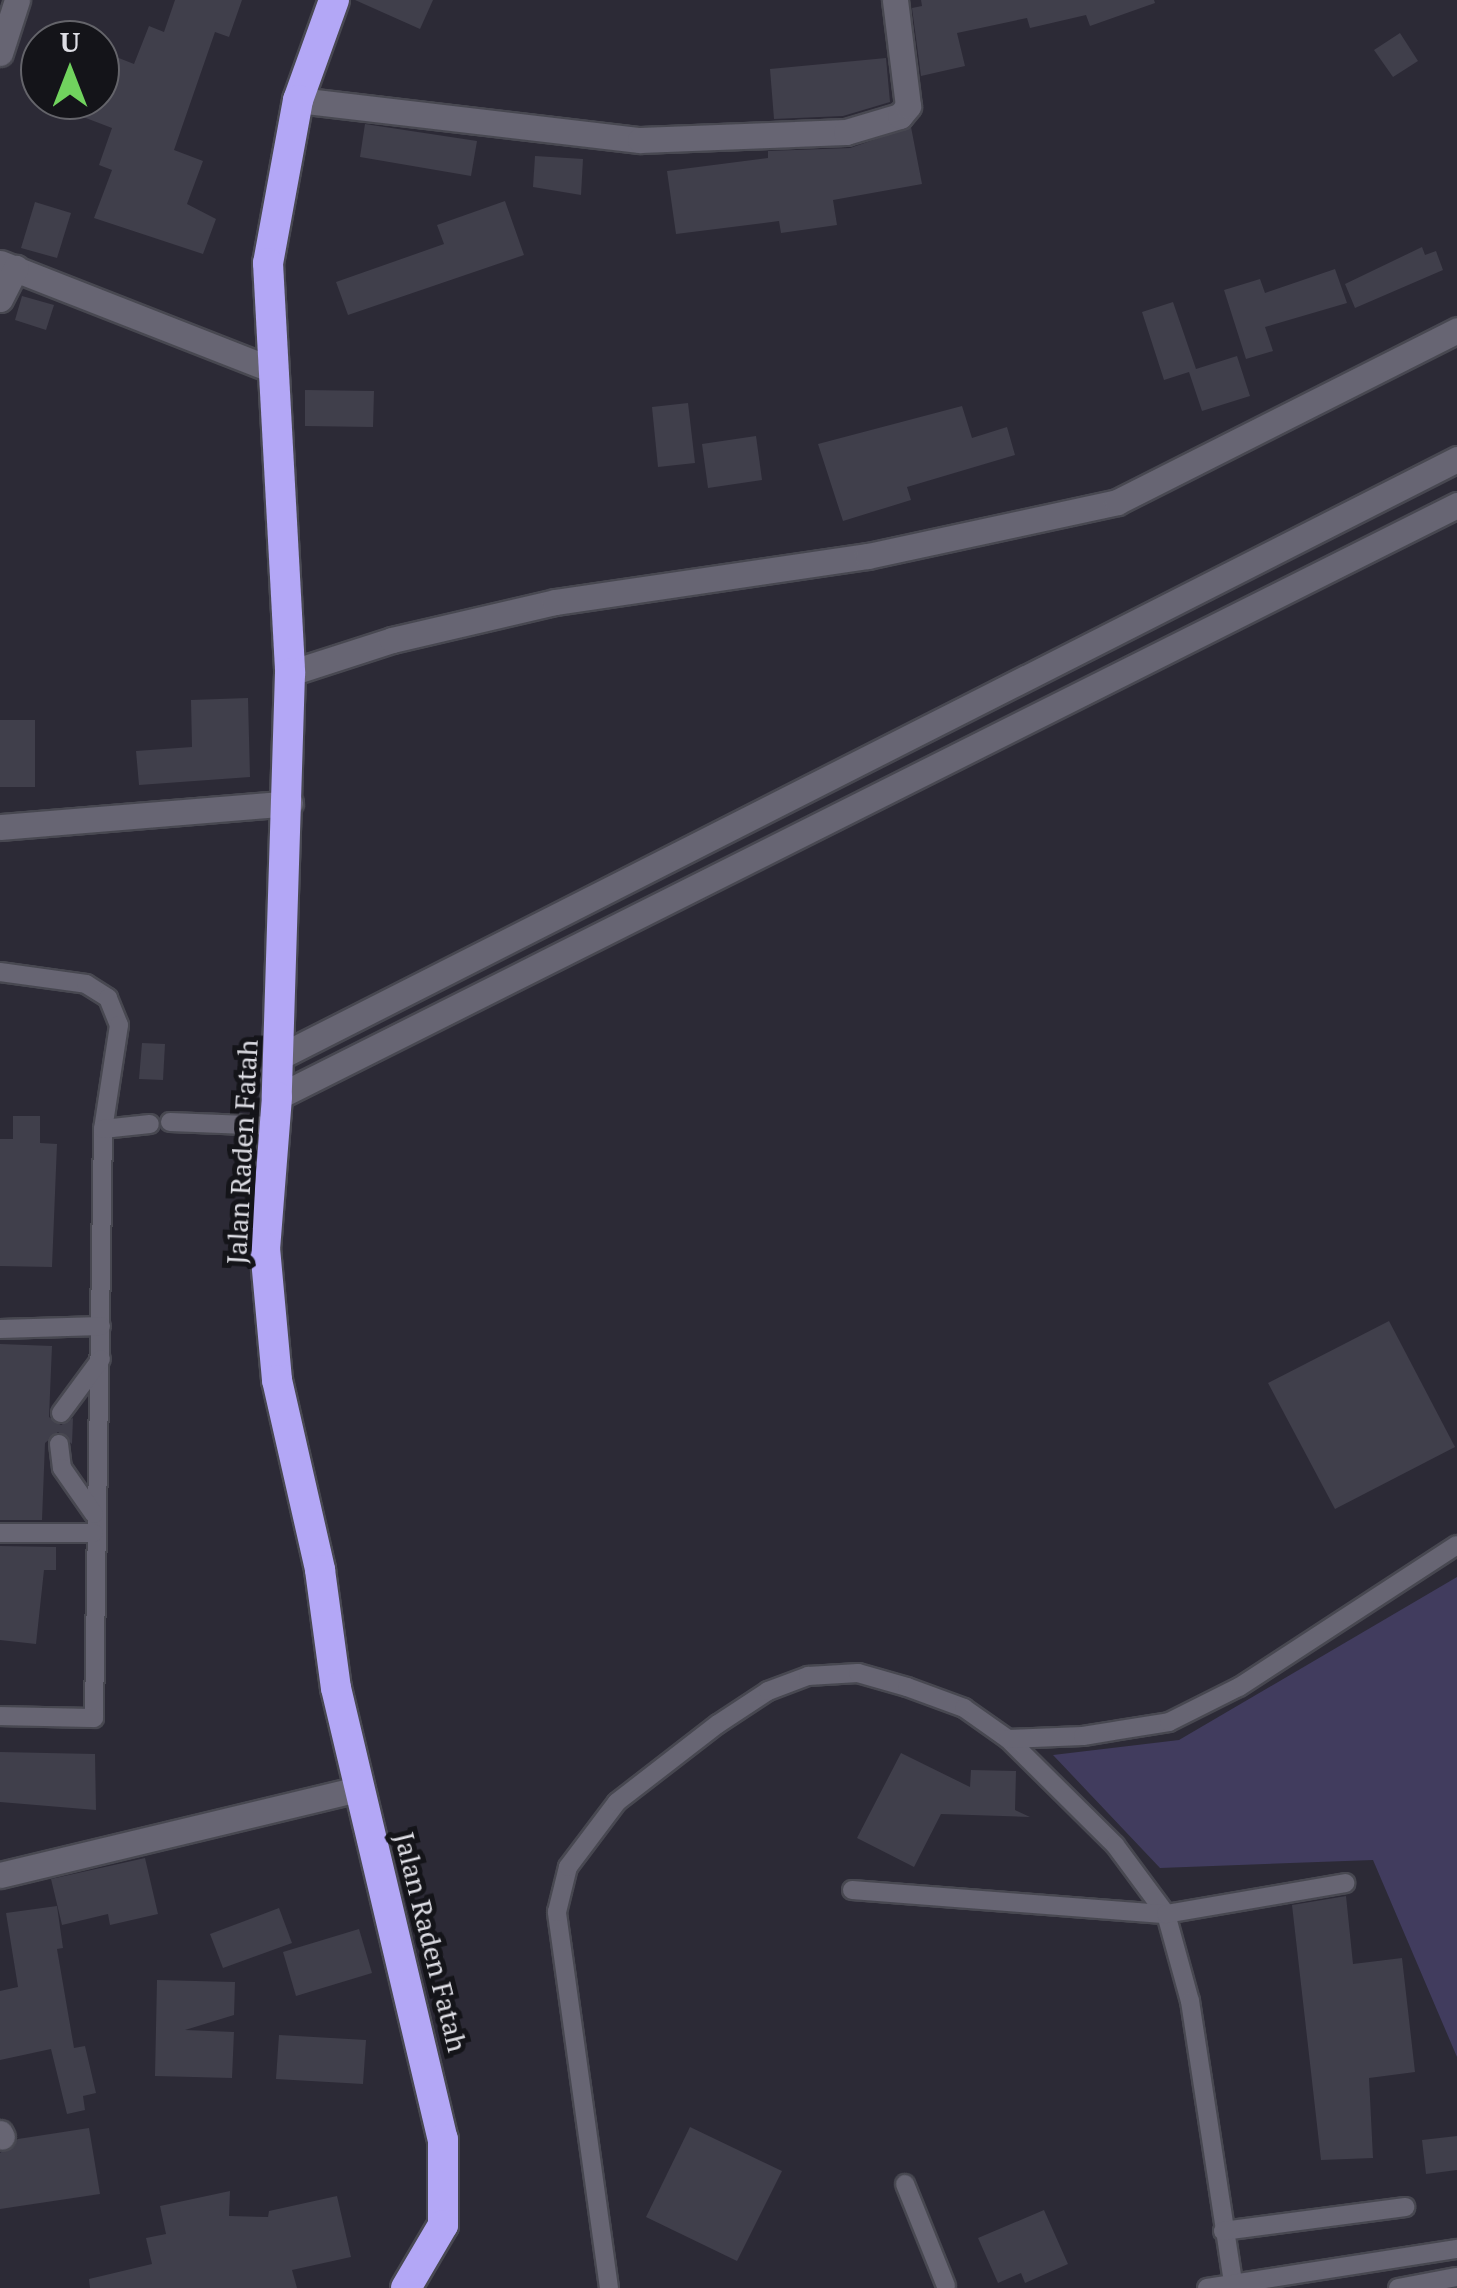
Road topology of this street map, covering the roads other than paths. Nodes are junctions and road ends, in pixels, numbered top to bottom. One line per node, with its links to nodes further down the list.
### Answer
1 (17, 0): 4 (street)
2 (334, 0): 5 (highway, Jalan Raden Fatah)
3 (895, 0): 5 (street)
4 (0, 53)
5 (298, 100): 9 (highway, Jalan Raden Fatah)
6 (8, 265): 7 (street); 9 (street)
7 (0, 299)
8 (1457, 330): 12 (street)
9 (270, 369): 12 (highway, Jalan Raden Fatah)
10 (1457, 459): 16 (street)
11 (1457, 505): 17 (street)
12 (290, 672): 13 (highway, Jalan Raden Fatah)
13 (290, 804): 14 (street); 18 (highway, Jalan Raden Fatah)
14 (0, 827)
15 (0, 972): 22 (lane)
16 (434, 978): 17 (street); 18 (street)
17 (449, 1012): 19 (street)
18 (279, 1058): 19 (highway, Jalan Raden Fatah)
19 (275, 1111): 20 (lane); 33 (highway, Jalan Raden Fatah)
20 (170, 1122)
21 (150, 1124): 22 (lane)
22 (104, 1128): 23 (lane)
23 (100, 1326): 24 (lane); 25 (lane)
24 (0, 1329)
25 (100, 1359): 26 (lane); 28 (lane)
26 (61, 1413)
27 (59, 1444): 28 (lane)
28 (94, 1524): 29 (lane); 31 (lane)
29 (0, 1532)
30 (1457, 1544): 32 (lane)
31 (0, 1716)
32 (1008, 1739): 37 (lane); 45 (lane)
33 (359, 1789): 34 (street); 44 (highway, Jalan Raden Fatah)
34 (0, 1875)
35 (1345, 1884): 37 (lane)
36 (852, 1890): 37 (lane)
37 (1166, 1914): 40 (lane)
38 (905, 2184): 46 (lane)
39 (1405, 2207): 40 (lane)
40 (1223, 2230): 43 (lane)
41 (1457, 2250): 43 (lane)
42 (1457, 2277): 48 (lane)
43 (1232, 2286): 47 (lane)
44 (406, 2288)
45 (609, 2288)
46 (944, 2288)
47 (1208, 2288)
48 (1398, 2288)

